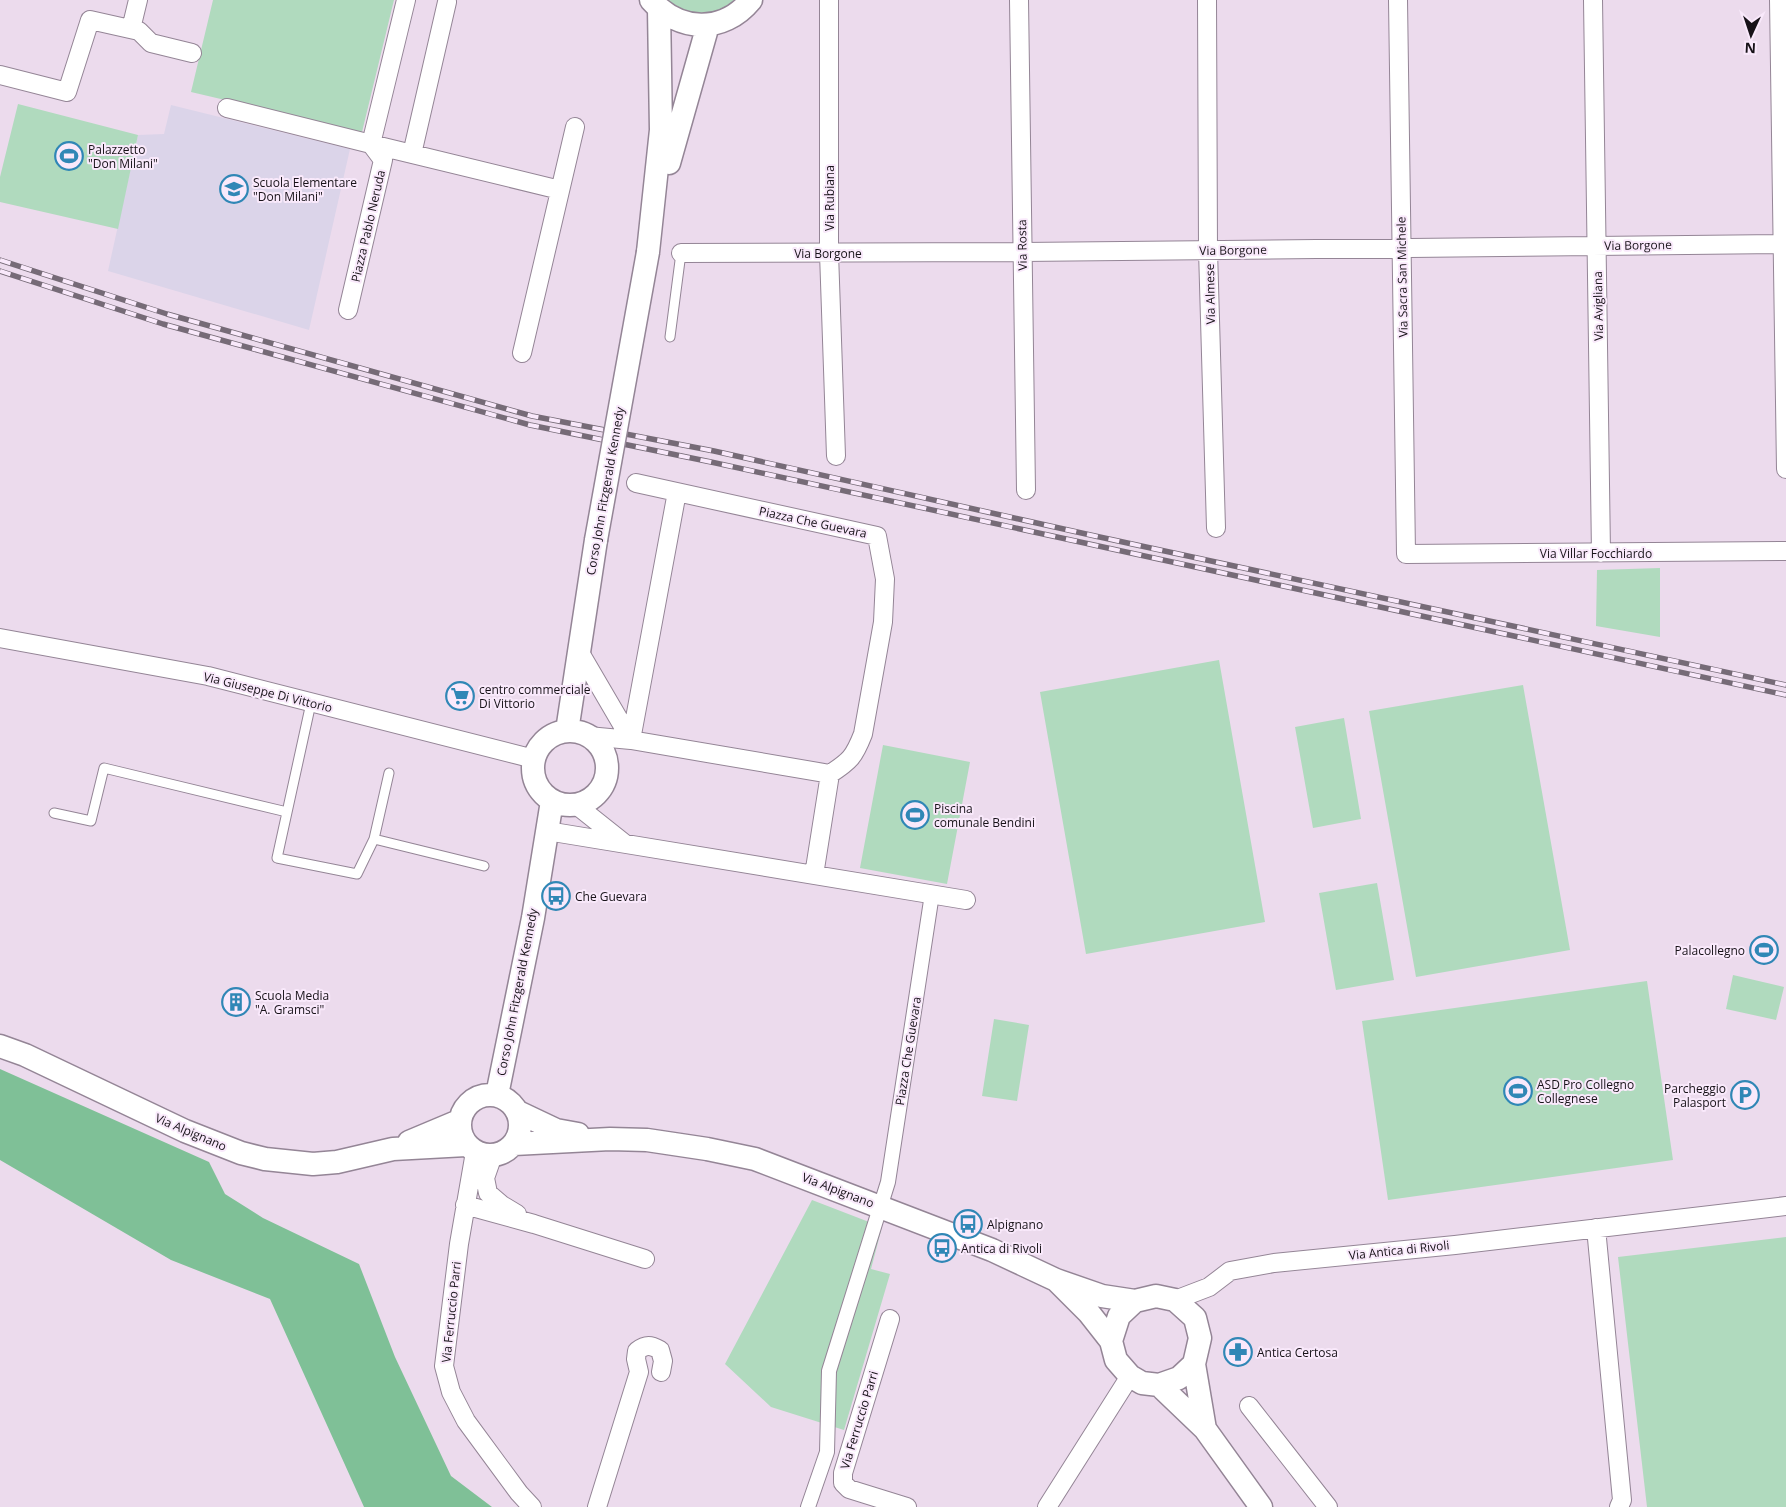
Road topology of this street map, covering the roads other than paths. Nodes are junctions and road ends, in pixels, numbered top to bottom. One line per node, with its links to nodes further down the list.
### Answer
1 (138, 0): 13 (street)
2 (406, 0): 18 (street)
3 (751, 0): 12 (street, Corso John Fitzgerald Kennedy)
4 (829, 0): 28 (street, Via Rubiana)
5 (1019, 0): 26 (street, Via Rosta)
6 (1207, 0): 24 (street, Via Almese)
7 (1398, 0): 23 (street, Via Sacra San Michele)
8 (1594, 0): 22 (street, Via Avigliana)
9 (1779, 0): 21 (street)
10 (447, 2): 19 (street)
11 (655, 4): 12 (street, Corso John Fitzgerald Kennedy); 25 (street, Corso John Fitzgerald Kennedy)
12 (708, 25): 25 (street, Corso John Fitzgerald Kennedy)
13 (131, 29): 14 (street); 15 (street)
14 (192, 54)
15 (0, 75)
16 (227, 108): 18 (street)
17 (575, 127): 20 (street)
18 (371, 144): 19 (street); 29 (street, Piazza Pablo Neruda)
19 (412, 154): 20 (street)
20 (560, 190): 31 (street)
21 (1784, 244): 22 (street, Via Borgone); 33 (street)
22 (1597, 246): 23 (street, Via Borgone); 39 (street, Via Avigliana)
23 (1401, 248): 24 (street, Via Borgone); 40 (street, Via Sacra San Michele)
24 (1208, 250): 26 (street, Via Borgone); 37 (street, Via Almese)
25 (648, 252): 42 (street, Corso John Fitzgerald Kennedy, bridge)
26 (1022, 252): 28 (street, Via Borgone); 35 (street, Via Rosta)
27 (681, 253): 28 (street, Via Borgone); 30 (lane)
28 (830, 253): 32 (street, Via Rubiana)
29 (348, 310)
30 (670, 337)
31 (522, 353)
32 (836, 456)
33 (1786, 469)
34 (636, 483): 36 (street, Piazza Che Guevara)
35 (1026, 490)
36 (678, 492): 45 (street); 48 (street, Piazza Che Guevara)
37 (1216, 528)
38 (1786, 552): 39 (street, Via Villar Focchiardo)
39 (1601, 553): 40 (street, Via Villar Focchiardo)
40 (1406, 554)
41 (0, 638): 43 (street, Via Giuseppe Di Vittorio)
42 (579, 651): 44 (street, Corso John Fitzgerald Kennedy); 45 (street)
43 (311, 703): 46 (street, Via Giuseppe Di Vittorio); 51 (lane)
44 (578, 734): 45 (street); 46 (street); 50 (street)
45 (631, 740): 48 (street)
46 (534, 759): 49 (street)
47 (389, 773): 54 (lane)
48 (830, 774): 57 (street)
49 (552, 801): 50 (street); 53 (street, Corso John Fitzgerald Kennedy)
50 (575, 804): 55 (street)
51 (287, 812): 52 (lane); 54 (lane)
52 (54, 813)
53 (547, 831): 55 (street); 61 (street, Corso John Fitzgerald Kennedy)
54 (374, 839): 56 (lane)
55 (625, 844): 57 (street)
56 (484, 866)
57 (814, 875): 58 (street)
58 (932, 894): 59 (street); 69 (street, Piazza Che Guevara)
59 (966, 900)
60 (0, 1046): 66 (street, Via Alpignano)
61 (497, 1095): 62 (street); 63 (street)
62 (518, 1112): 64 (street, Via Alpignano); 65 (street)
63 (459, 1121): 66 (street, Via Alpignano); 67 (street)
64 (610, 1139): 65 (street, Via Alpignano); 69 (street, Via Alpignano)
65 (514, 1144): 67 (street)
66 (393, 1149): 67 (street, Via Alpignano)
67 (478, 1151): 68 (street, Via Ferruccio Parri); 71 (street)
68 (465, 1205): 71 (street); 87 (street, Via Ferruccio Parri)
69 (880, 1206): 74 (street, Via Alpignano); 89 (street, Piazza Che Guevara)
70 (1786, 1206): 72 (street, Via Antica di Rivoli)
71 (534, 1224): 73 (street)
72 (1596, 1228): 75 (street, Via Antica di Rivoli); 94 (street)
73 (645, 1259)
74 (1056, 1280): 77 (street); 80 (street)
75 (1209, 1288): 76 (street); 78 (street)
76 (1175, 1300): 77 (street); 78 (street)
77 (1135, 1301): 80 (street)
78 (1195, 1318): 81 (street)
79 (890, 1320): 90 (street, Via Ferruccio Parri)
80 (1111, 1341): 83 (street)
81 (1194, 1364): 84 (street); 86 (street)
82 (661, 1372): 88 (street)
83 (1130, 1376): 84 (street); 91 (street)
84 (1160, 1385): 86 (street)
85 (1250, 1406): 93 (street)
86 (1206, 1429): 92 (street)
87 (532, 1507)
88 (597, 1507)
89 (808, 1507)
90 (907, 1507)
91 (1047, 1507)
92 (1261, 1507)
93 (1328, 1507)
94 (1619, 1507)

